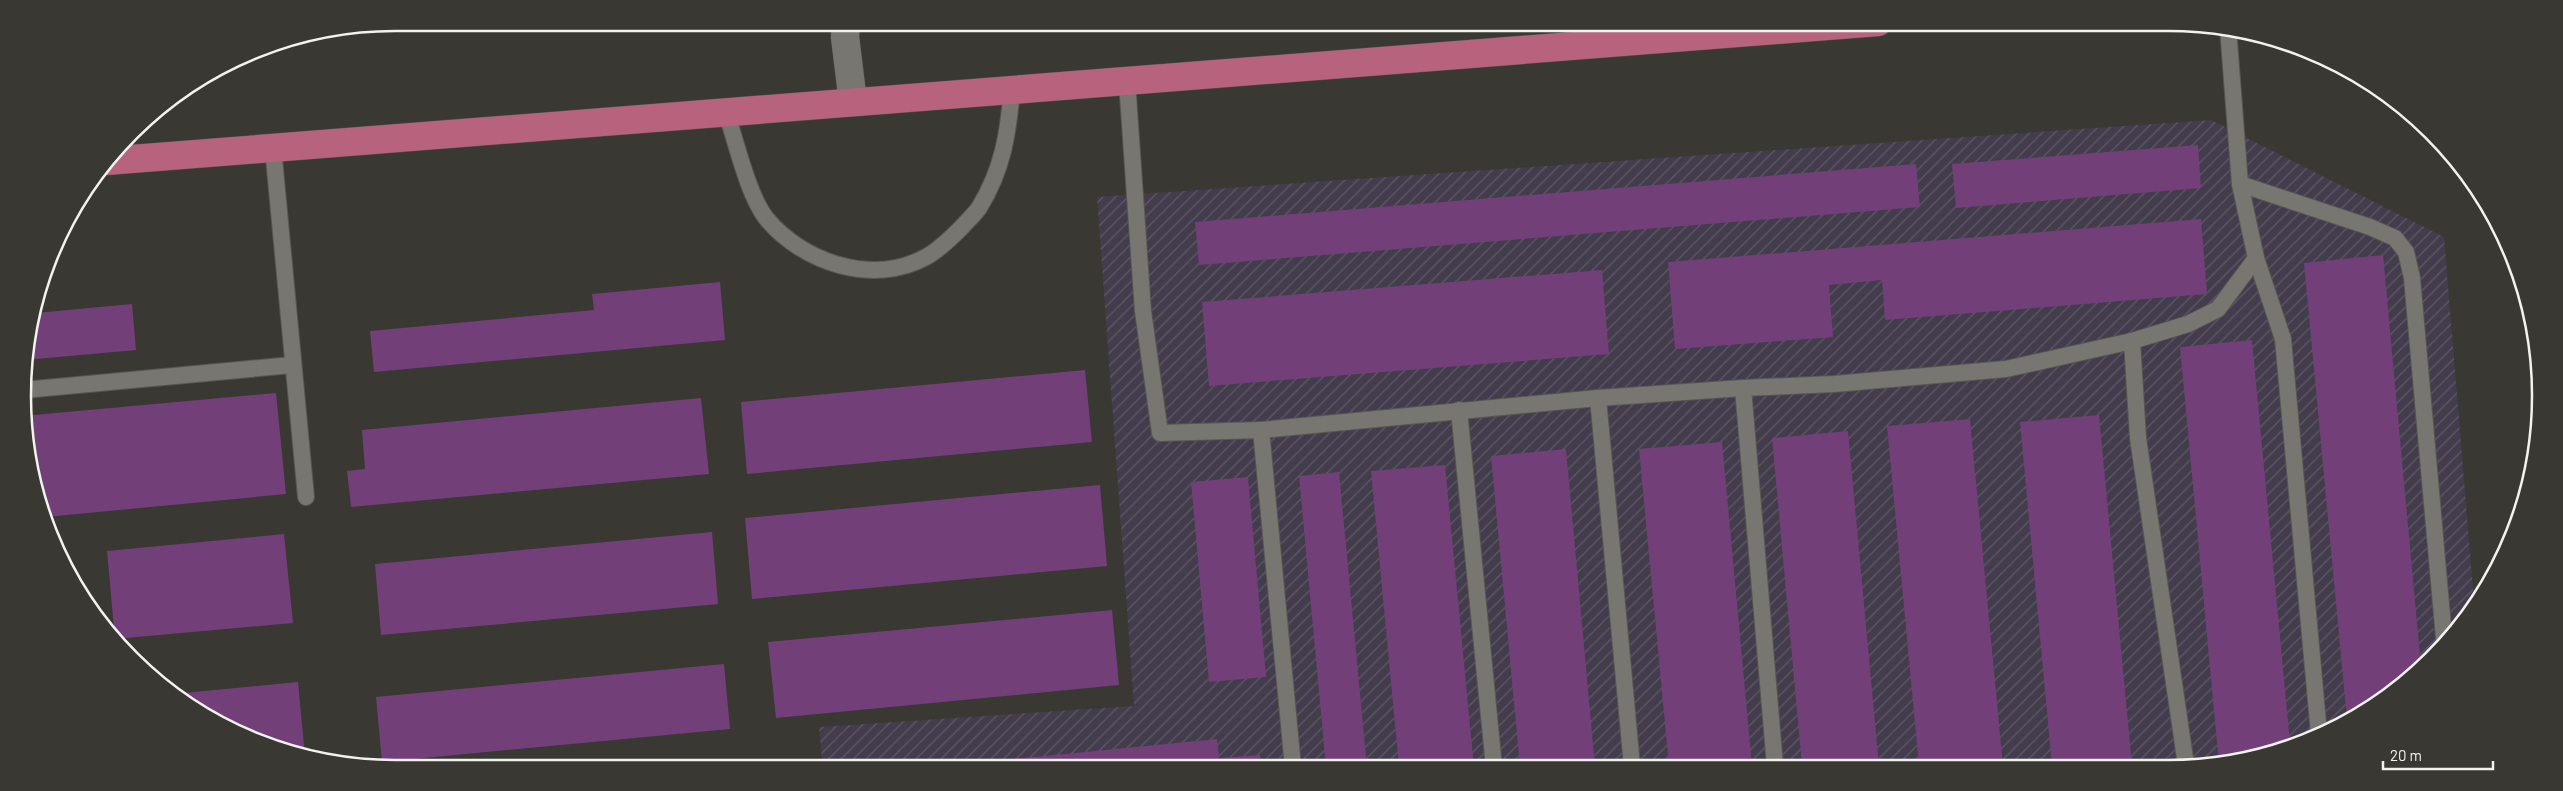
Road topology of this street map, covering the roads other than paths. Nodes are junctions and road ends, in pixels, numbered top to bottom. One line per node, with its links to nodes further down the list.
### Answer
1 (845, 31): 6 (street)
2 (1763, 31): 4 (main road)
3 (2229, 36): 10 (lane)
4 (1127, 81): 5 (main road); 18 (lane)
5 (1012, 89): 6 (main road); 7 (lane)
6 (853, 102): 7 (main road)
7 (726, 112): 8 (main road)
8 (273, 148): 9 (main road); 13 (lane)
9 (118, 160)
10 (2240, 184): 11 (lane); 20 (lane)
11 (2256, 258): 12 (lane); 21 (lane)
12 (2132, 340): 14 (lane); 22 (lane)
13 (292, 365): 15 (lane); 19 (lane)
14 (1742, 388): 16 (lane); 26 (lane)
15 (31, 389)
16 (1598, 398): 17 (lane); 25 (lane)
17 (1459, 410): 18 (lane); 24 (lane)
18 (1261, 430): 23 (lane)
19 (306, 497)
20 (2444, 633)
21 (2318, 727)
22 (2185, 759)
23 (1292, 760)
24 (1493, 760)
25 (1631, 760)
26 (1774, 760)

